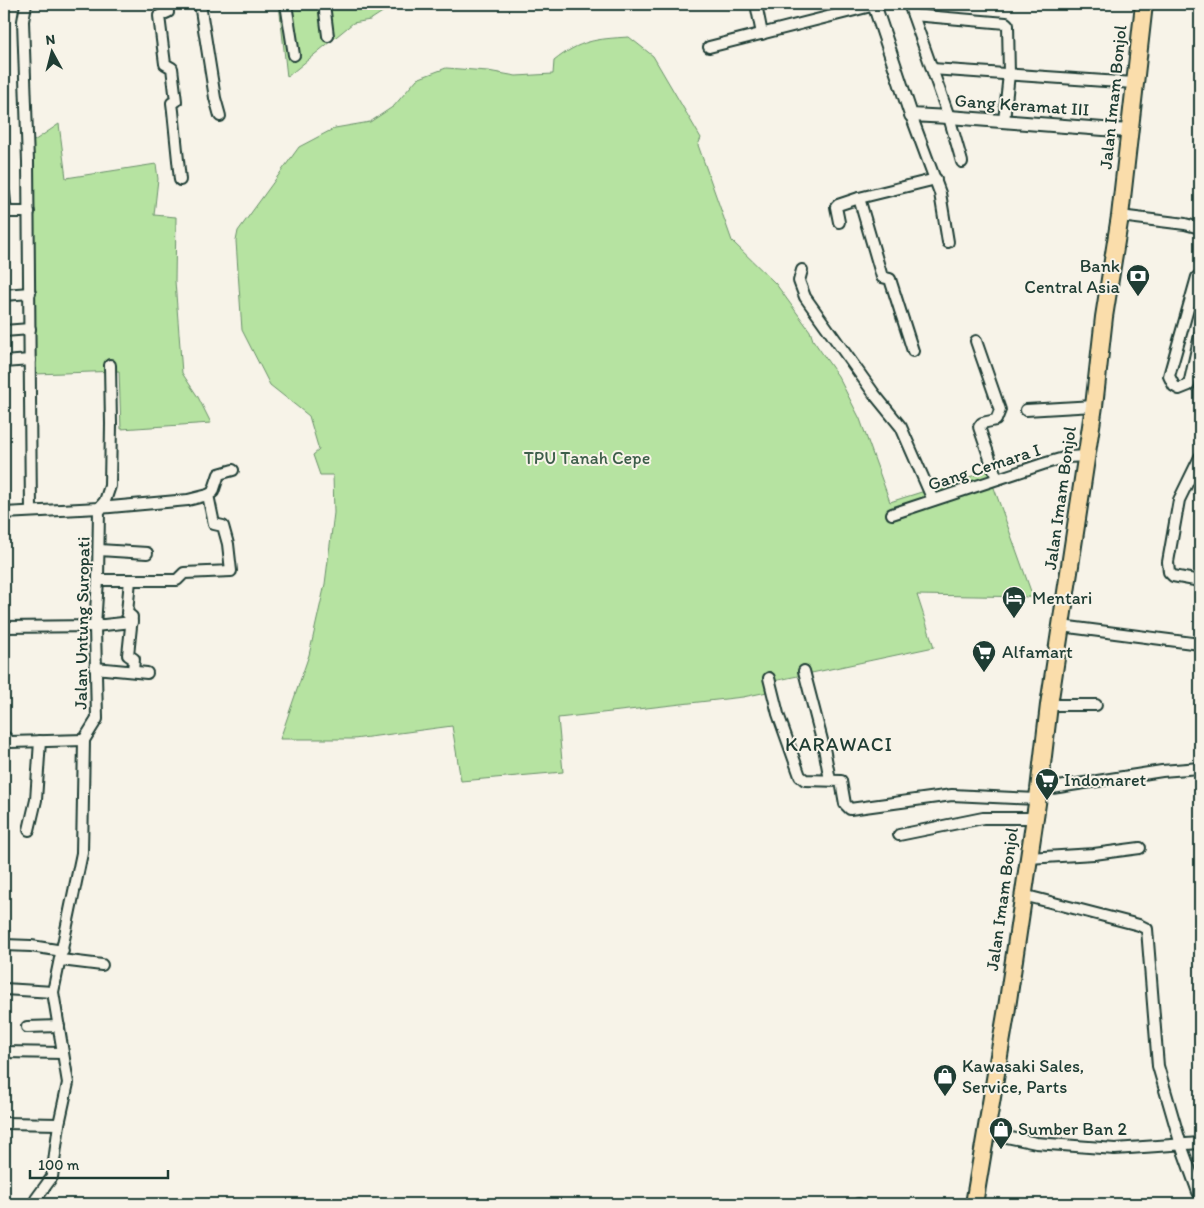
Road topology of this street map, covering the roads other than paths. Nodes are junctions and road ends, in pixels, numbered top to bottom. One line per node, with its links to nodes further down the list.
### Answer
1 (26, 4): 28 (street)
2 (167, 4): 25 (street)
3 (200, 4): 18 (street)
4 (286, 4): 14 (street)
5 (324, 4): 12 (street)
6 (756, 4): 11 (street)
7 (874, 4): 11 (street); 19 (street)
8 (909, 4): 10 (street)
9 (1144, 4): 17 (main road, Jalan Imam Bonjol)
10 (913, 15): 15 (street); 16 (street)
11 (762, 34): 13 (street)
12 (328, 36)
13 (710, 46)
14 (294, 55)
15 (932, 69): 16 (street); 20 (street)
16 (1009, 74): 17 (street); 21 (street)
17 (1134, 83): 22 (main road, Jalan Imam Bonjol)
18 (220, 116)
19 (911, 116): 20 (street, Gang Keramat III); 24 (street)
20 (949, 117): 21 (street, Gang Keramat III); 23 (street)
21 (1004, 121): 22 (street, Gang Keramat III)
22 (1129, 131): 29 (main road, Jalan Imam Bonjol)
23 (962, 162)
24 (936, 179): 27 (street); 32 (street)
25 (180, 180)
26 (4, 194): 28 (street)
27 (859, 198): 30 (street); 42 (street)
28 (28, 212): 35 (street)
29 (1120, 216): 31 (street); 46 (main road, Jalan Imam Bonjol)
30 (839, 222)
31 (1200, 228)
32 (948, 242)
33 (802, 270): 53 (street)
34 (1200, 275): 39 (street)
35 (30, 293): 36 (street); 37 (street)
36 (4, 295)
37 (30, 329): 38 (street); 43 (street)
38 (4, 331)
39 (1180, 339): 40 (street); 40 (street)
40 (1199, 340)
41 (976, 341): 51 (street)
42 (913, 351)
43 (30, 360): 44 (street); 55 (street)
44 (4, 362)
45 (110, 365): 54 (street)
46 (1094, 406): 47 (street); 48 (main road, Jalan Imam Bonjol)
47 (1026, 410)
48 (1086, 456): 51 (street, Gang Cemara I); 65 (main road, Jalan Imam Bonjol)
49 (1200, 457): 62 (street)
50 (233, 470): 52 (street)
51 (997, 479): 53 (street, Gang Cemara I)
52 (208, 495): 54 (street); 61 (street)
53 (932, 500): 57 (street, Gang Cemara I)
54 (99, 508): 55 (street); 58 (street, Jalan Untung Suropati)
55 (31, 511): 56 (street)
56 (4, 513)
57 (892, 514)
58 (99, 550): 59 (street); 60 (street, Jalan Untung Suropati)
59 (147, 553)
60 (98, 580): 61 (street); 64 (street, Jalan Untung Suropati)
61 (130, 580): 63 (street)
62 (1200, 581)
63 (132, 622): 64 (street); 69 (street)
64 (95, 626): 66 (street); 68 (street, Jalan Untung Suropati)
65 (1061, 626): 67 (street); 73 (main road, Jalan Imam Bonjol)
66 (4, 627)
67 (1200, 644)
68 (95, 668): 69 (street); 76 (street, Jalan Untung Suropati)
69 (133, 671): 71 (street)
70 (804, 671): 79 (street)
71 (147, 673)
72 (769, 678): 79 (street)
73 (1049, 705): 74 (street); 80 (main road, Jalan Imam Bonjol)
74 (1096, 705)
75 (4, 737): 77 (street)
76 (84, 740): 77 (street); 88 (street)
77 (40, 741): 82 (street)
78 (1200, 768): 80 (street)
79 (830, 780): 80 (street)
80 (1038, 795): 81 (main road, Jalan Imam Bonjol)
81 (1034, 818): 83 (street); 85 (main road, Jalan Imam Bonjol)
82 (29, 830)
83 (899, 835)
84 (1140, 848): 85 (street)
85 (1028, 858): 86 (main road, Jalan Imam Bonjol)
86 (1023, 895): 98 (main road, Jalan Imam Bonjol); 100 (street)
87 (4, 945): 88 (street)
88 (62, 956): 89 (street); 91 (street)
89 (102, 965)
90 (4, 989): 91 (street)
91 (53, 992): 92 (street)
92 (59, 1026): 93 (street); 95 (street)
93 (27, 1027)
94 (4, 1052): 95 (street)
95 (63, 1053): 97 (street)
96 (4, 1123): 97 (street)
97 (59, 1124): 102 (street)
98 (987, 1133): 100 (street); 103 (main road, Jalan Imam Bonjol)
99 (1200, 1143): 100 (street)
100 (1181, 1145): 101 (street)
101 (1198, 1192)
102 (37, 1204)
103 (974, 1204)

